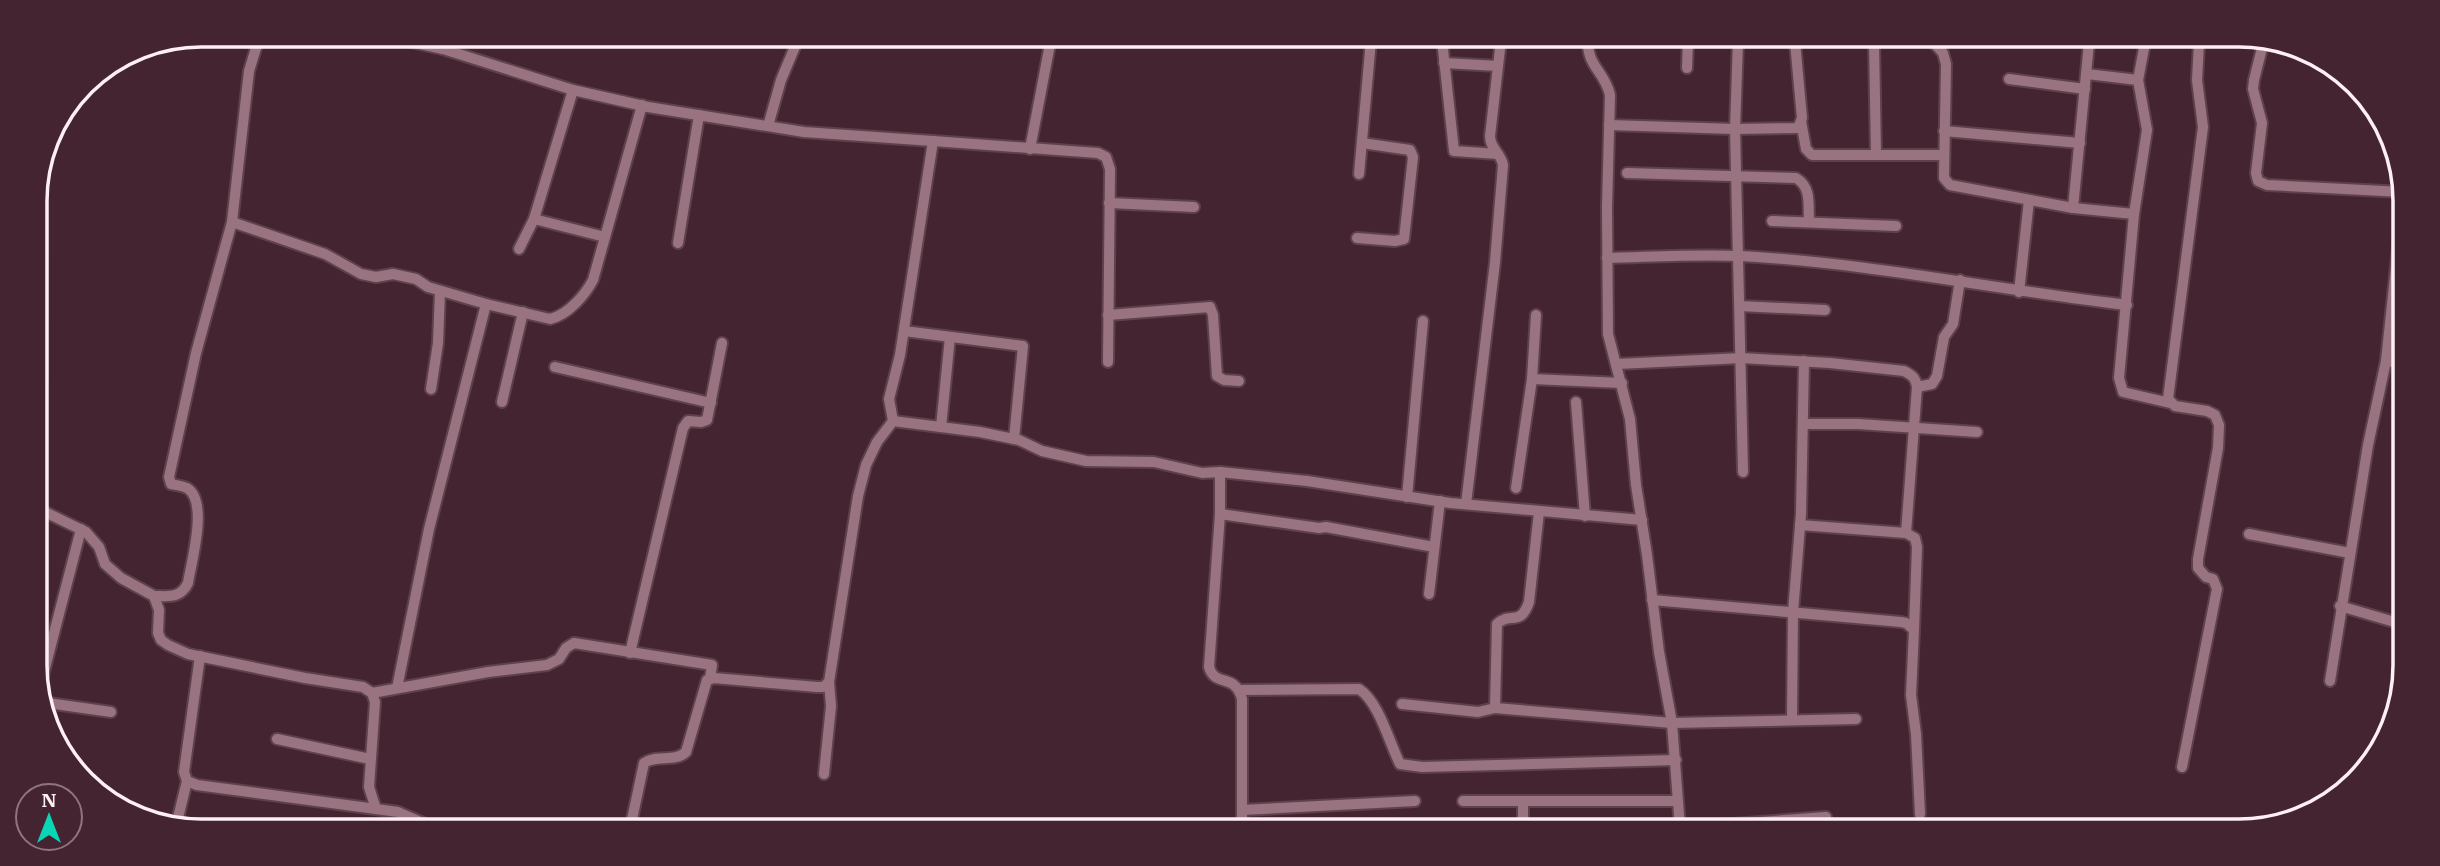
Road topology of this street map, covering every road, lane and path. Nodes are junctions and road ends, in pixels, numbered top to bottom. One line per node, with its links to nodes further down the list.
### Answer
1 (256, 47): 52 (street)
2 (434, 47): 17 (street)
3 (795, 47): 31 (street)
4 (1049, 47): 37 (street)
5 (1370, 47): 36 (street)
6 (1443, 47): 19 (street)
7 (1500, 47): 20 (street)
8 (1588, 47): 30 (street)
9 (1688, 47): 21 (street)
10 (1738, 47): 32 (street)
11 (1795, 47): 29 (street)
12 (1874, 47): 39 (street)
13 (1938, 47): 33 (street)
14 (2089, 47): 22 (street)
15 (2144, 47): 24 (street)
16 (2199, 47): 91 (street)
17 (443, 49): 26 (street)
18 (2261, 50): 44 (street)
19 (1444, 62): 20 (street); 38 (street)
20 (1498, 66): 38 (street)
21 (1687, 68)
22 (2087, 74): 24 (street); 25 (street)
23 (2009, 79): 25 (street)
24 (2138, 80): 49 (street)
25 (2085, 89): 35 (street)
26 (573, 90): 27 (street); 50 (street)
27 (642, 106): 28 (street); 55 (street)
28 (699, 115): 31 (street); 57 (street)
29 (1801, 121): 32 (street); 39 (street)
30 (1609, 125): 32 (street); 60 (street)
31 (768, 126): 34 (street)
32 (1735, 129): 43 (street)
33 (1944, 131): 35 (street); 40 (street)
34 (933, 141): 37 (street); 73 (street)
35 (2080, 143): 48 (street)
36 (1362, 144): 42 (street); 56 (street)
37 (1030, 149): 46 (street)
38 (1498, 154): 103 (street)
39 (1876, 155): 40 (street)
40 (1944, 155): 45 (street)
41 (1627, 173): 43 (street)
42 (1359, 174)
43 (1736, 176): 53 (street); 59 (street)
44 (2392, 191)
45 (2029, 200): 48 (street); 63 (street)
46 (1109, 203): 47 (street); 70 (street)
47 (1194, 207)
48 (2073, 208): 49 (street)
49 (2134, 214): 66 (street)
50 (534, 219): 55 (street); 58 (street)
51 (1772, 221): 53 (street)
52 (232, 222): 62 (street); 116 (street)
53 (1809, 222): 54 (street)
54 (1896, 226)
55 (604, 237): 69 (street)
56 (1357, 238)
57 (678, 243)
58 (519, 249)
59 (1739, 256): 60 (street); 61 (street); 67 (street)
60 (1607, 258): 81 (street)
61 (1960, 280): 63 (street); 86 (street)
62 (440, 291): 65 (street); 87 (street)
63 (2019, 292): 66 (street)
64 (2393, 295): 77 (street)
65 (486, 304): 69 (street); 128 (street)
66 (2127, 305): 91 (street)
67 (1740, 306): 68 (street); 76 (street)
68 (1825, 310)
69 (523, 312): 88 (street)
70 (1108, 314): 78 (street); 84 (street)
71 (1536, 315): 83 (street)
72 (1423, 321): 101 (street)
73 (904, 331): 74 (street); 92 (street)
74 (950, 337): 94 (street); 97 (street)
75 (722, 343): 90 (street)
76 (1742, 358): 79 (street); 81 (street); 99 (street)
77 (2386, 361): 80 (street); 114 (street)
78 (1108, 362)
79 (1804, 362): 86 (street); 93 (street)
80 (2393, 362)
81 (1617, 364): 85 (street)
82 (555, 366): 90 (street)
83 (1532, 379): 85 (street); 100 (street)
84 (1238, 381)
85 (1622, 383): 108 (street)
86 (1917, 387): 95 (street)
87 (431, 388)
88 (502, 401)
89 (1576, 401): 107 (street)
90 (711, 403): 122 (street)
91 (2170, 403): 141 (street)
92 (893, 421): 94 (street); 127 (street)
93 (1804, 424): 95 (street); 109 (street)
94 (941, 427): 97 (street)
95 (1914, 429): 96 (street); 111 (street)
96 (1977, 432)
97 (1014, 439): 98 (street)
98 (1220, 472): 101 (street); 106 (street)
99 (1743, 472)
100 (1516, 488)
101 (1407, 497): 102 (street)
102 (1440, 501): 103 (street); 113 (street)
103 (1466, 505): 104 (street)
104 (1539, 512): 107 (street); 133 (street)
105 (47, 513): 110 (street)
106 (1220, 514): 113 (street); 129 (street)
107 (1585, 516): 108 (street)
108 (1642, 520): 117 (street)
109 (1800, 525): 111 (street); 119 (street)
110 (81, 529): 116 (street); 124 (street)
111 (1906, 533): 121 (street)
112 (2249, 534): 114 (street)
113 (1434, 547): 115 (street)
114 (2350, 553): 118 (street)
115 (1429, 594)
116 (154, 596): 123 (street)
117 (1652, 600): 119 (street); 137 (street)
118 (2340, 606): 120 (street); 126 (street)
119 (1793, 612): 121 (street); 136 (street)
120 (2393, 622)
121 (1914, 630): 150 (street)
122 (630, 653): 125 (street); 128 (street)
123 (200, 656): 130 (street); 143 (street)
124 (47, 660)
125 (710, 679): 127 (street); 158 (street)
126 (2330, 681)
127 (829, 682): 142 (street)
128 (397, 688): 130 (street)
129 (1240, 690): 140 (street); 149 (street)
130 (372, 692): 139 (street)
131 (53, 704): 134 (street)
132 (1402, 704): 133 (street)
133 (1495, 708): 137 (street)
134 (111, 712)
135 (1856, 719): 136 (street)
136 (1792, 720): 137 (street)
137 (1672, 723): 140 (street)
138 (277, 739): 139 (street)
139 (370, 759): 148 (street)
140 (1676, 760): 144 (street)
141 (2182, 766)
142 (824, 774)
143 (187, 781): 148 (street); 151 (street)
144 (1677, 800): 147 (street); 155 (street)
145 (1415, 801): 149 (street)
146 (1463, 801): 147 (street)
147 (1523, 801): 154 (street)
148 (376, 809): 157 (street)
149 (1242, 810): 153 (street)
150 (1920, 814)
151 (178, 816)
152 (1826, 817): 156 (street)
153 (1242, 818)
154 (1523, 818)
155 (1679, 818)
156 (1810, 818)
157 (413, 819)
158 (632, 819)

